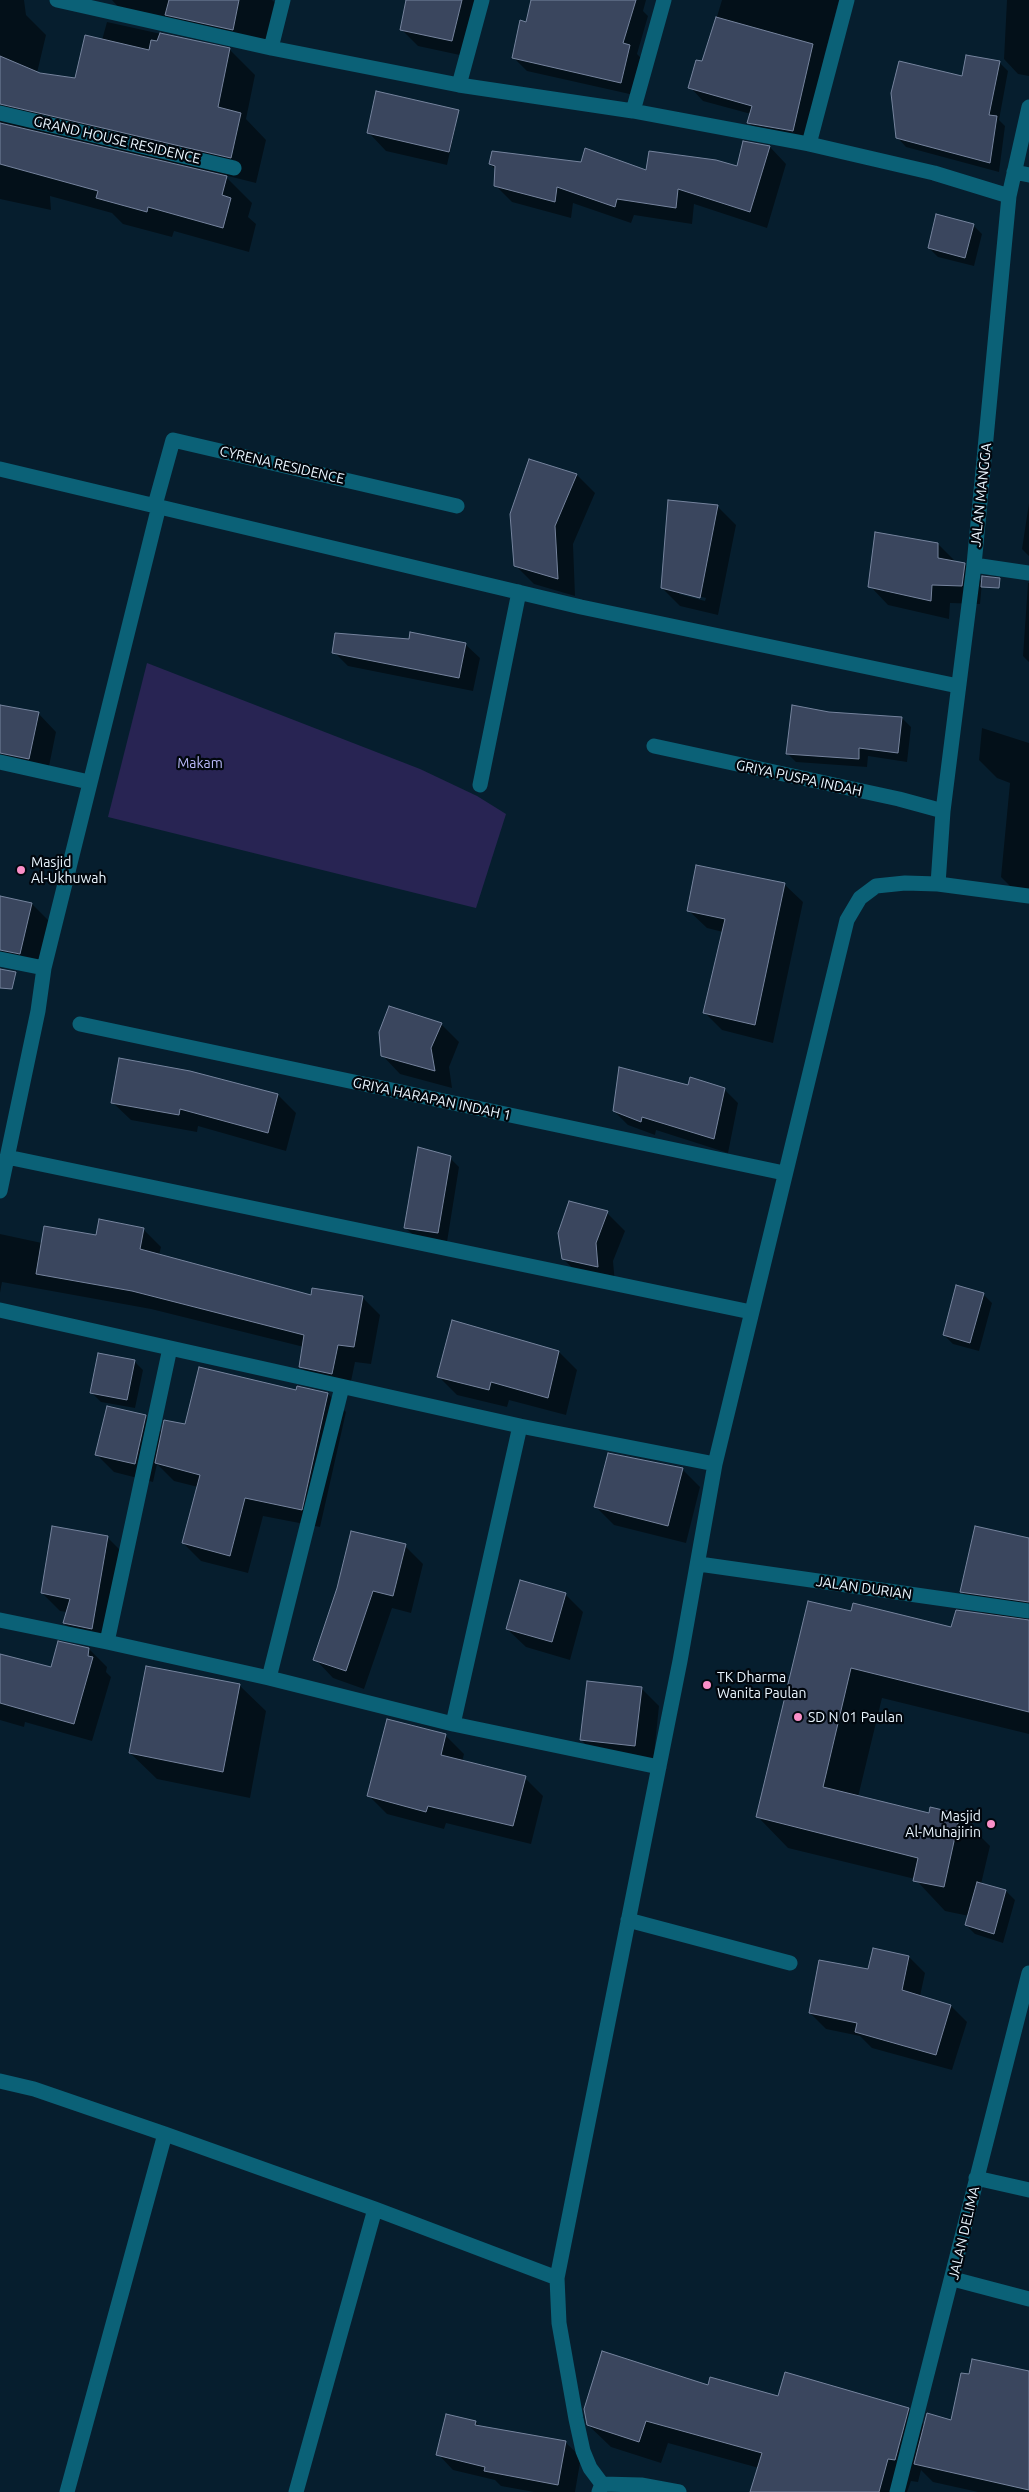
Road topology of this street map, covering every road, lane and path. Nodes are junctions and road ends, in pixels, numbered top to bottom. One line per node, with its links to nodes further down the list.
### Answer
1 (57, 0): 6 (street)
2 (282, 0): 6 (street)
3 (482, 0): 7 (street)
4 (664, 0): 9 (street)
5 (847, 0): 11 (street)
6 (271, 48): 7 (street)
7 (459, 85): 9 (street)
8 (1029, 107): 13 (street, JALAN MANGGA)
9 (633, 111): 11 (street)
10 (0, 113): 12 (street, GRAND HOUSE RESIDENCE)
11 (809, 144): 15 (street)
12 (234, 168)
13 (1014, 172): 14 (street); 15 (street, JALAN MANGGA)
14 (1029, 175)
15 (1009, 196): 19 (street, JALAN MANGGA)
16 (0, 469): 17 (street)
17 (157, 506): 18 (street, CYRENA RESIDENCE); 21 (street); 25 (street)
18 (457, 506)
19 (974, 564): 20 (street); 22 (street, JALAN MANGGA)
20 (1029, 573)
21 (518, 592): 22 (street); 26 (street)
22 (958, 686): 27 (street, JALAN MANGGA)
23 (654, 746): 27 (street, GRIYA PUSPA INDAH)
24 (0, 762): 25 (street)
25 (89, 782): 31 (street)
26 (480, 785)
27 (943, 811): 28 (street, JALAN MANGGA)
28 (938, 884): 29 (street); 34 (street)
29 (1029, 896)
30 (0, 959): 31 (street)
31 (44, 968): 33 (street)
32 (80, 1024): 34 (street, GRIYA HARAPAN INDAH 1)
33 (7, 1157): 35 (street); 37 (street)
34 (784, 1174): 37 (street)
35 (0, 1191)
36 (0, 1310): 38 (street)
37 (751, 1312): 41 (street)
38 (170, 1348): 39 (street); 45 (street)
39 (342, 1387): 40 (street); 46 (street)
40 (520, 1426): 41 (street); 47 (street)
41 (715, 1464): 42 (street)
42 (698, 1564): 43 (street, JALAN DURIAN); 48 (street)
43 (1029, 1611)
44 (0, 1620): 45 (street)
45 (107, 1642): 46 (street)
46 (269, 1678): 47 (street)
47 (453, 1724): 48 (street)
48 (659, 1767): 49 (street)
49 (628, 1920): 50 (street); 57 (street)
50 (790, 1963)
51 (1029, 1973): 54 (street, JALAN DELIMA)
52 (0, 2081): 53 (street)
53 (165, 2134): 56 (street); 61 (street)
54 (976, 2178): 55 (street); 58 (street, JALAN DELIMA)
55 (1029, 2190)
56 (375, 2209): 57 (street); 62 (street)
57 (557, 2278): 60 (street)
58 (953, 2279): 59 (street); 64 (street, JALAN DELIMA)
59 (1029, 2300)
60 (600, 2488): 63 (street)
61 (67, 2492)
62 (296, 2492)
63 (679, 2492)
64 (897, 2492)

